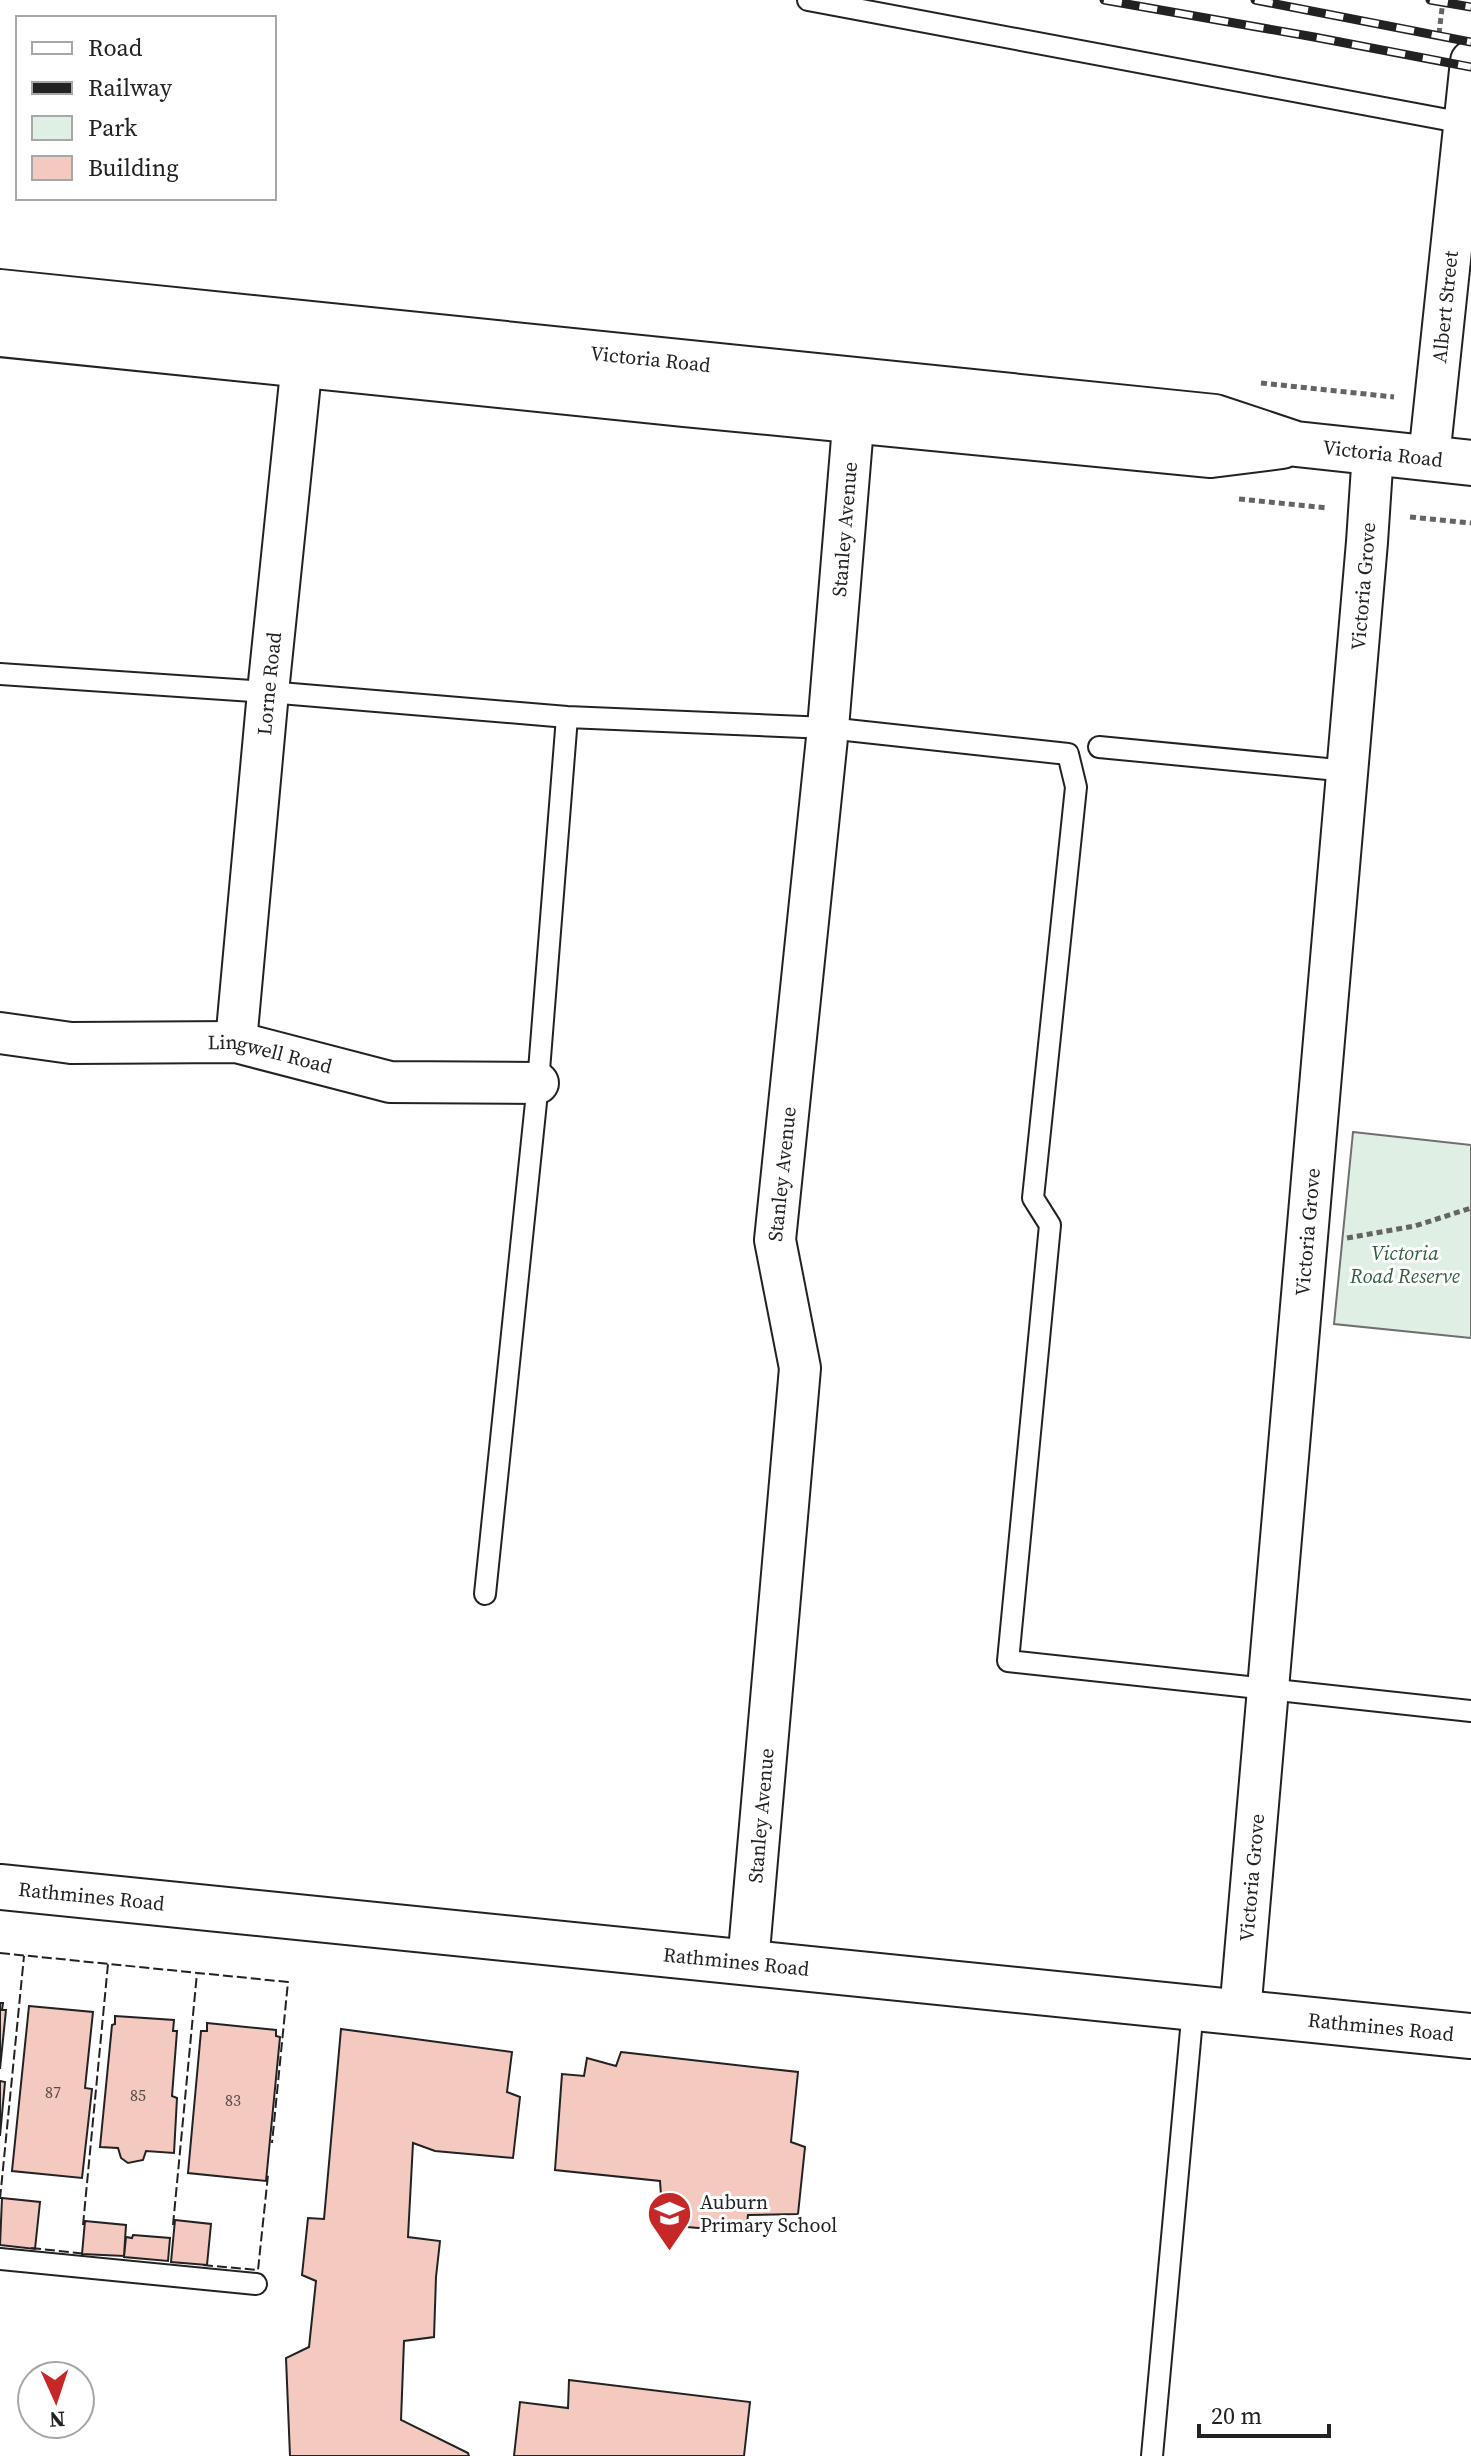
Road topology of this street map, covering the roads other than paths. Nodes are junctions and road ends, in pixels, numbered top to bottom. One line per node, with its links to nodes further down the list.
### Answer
1 (808, 0): 3 (lane)
2 (1471, 61): 3 (street, Albert Street)
3 (1464, 123): 9 (street, Albert Street)
4 (0, 292): 6 (street, Victoria Road)
5 (0, 334): 6 (street, Victoria Road)
6 (304, 345): 7 (street, Victoria Road); 11 (street, Lorne Road)
7 (855, 401): 8 (street, Victoria Road); 13 (street, Stanley Avenue)
8 (1373, 452): 9 (street, Victoria Road); 15 (street, Victoria Grove)
9 (1450, 461)
10 (0, 674): 11 (lane)
11 (268, 692): 12 (lane); 17 (street, Lorne Road)
12 (567, 717): 13 (lane); 18 (lane)
13 (828, 728): 20 (lane); 23 (street, Stanley Avenue)
14 (1099, 747): 15 (lane)
15 (1348, 771): 20 (street, Victoria Grove)
16 (0, 1033): 17 (street, Lingwell Road)
17 (236, 1042): 18 (street, Lingwell Road)
18 (538, 1083): 19 (lane)
19 (485, 1594)
20 (1268, 1689): 21 (lane); 25 (street, Victoria Grove)
21 (1471, 1711)
22 (0, 1887): 23 (street, Rathmines Road)
23 (748, 1963): 24 (street, Rathmines Road)
24 (1193, 2008): 25 (street, Rathmines Road); 29 (lane)
25 (1240, 2013): 26 (street, Rathmines Road)
26 (1471, 2036)
27 (0, 2259): 28 (lane)
28 (256, 2284)
29 (1152, 2456)

